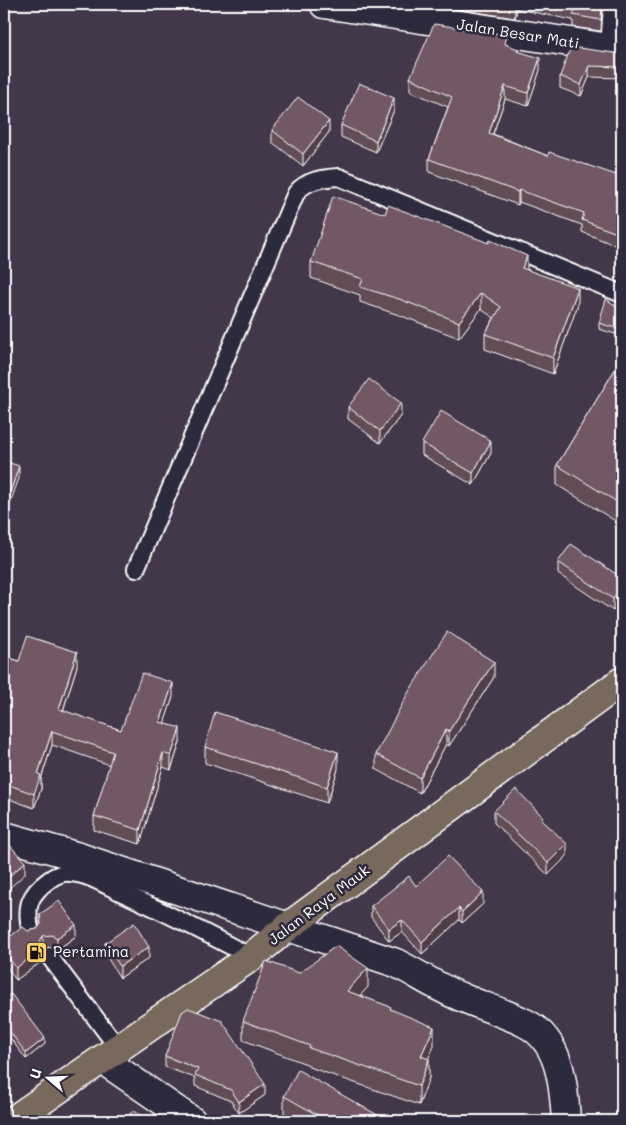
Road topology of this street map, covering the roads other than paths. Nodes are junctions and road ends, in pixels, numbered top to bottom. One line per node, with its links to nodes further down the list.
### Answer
1 (324, 4): 3 (street, Jalan Besar Mati)
2 (618, 4): 3 (street)
3 (618, 49)
4 (622, 294): 5 (lane)
5 (136, 569)
6 (622, 682): 8 (main road, Jalan Raya Mauk)
7 (4, 836): 8 (street)
8 (289, 926): 11 (main road, Jalan Raya Mauk); 15 (street)
9 (31, 933): 11 (lane)
10 (49, 956): 12 (lane)
11 (251, 957): 12 (main road, Jalan Raya Mauk)
12 (110, 1054): 13 (main road, Jalan Raya Mauk); 14 (street)
13 (12, 1121)
14 (192, 1121)
15 (566, 1121)

